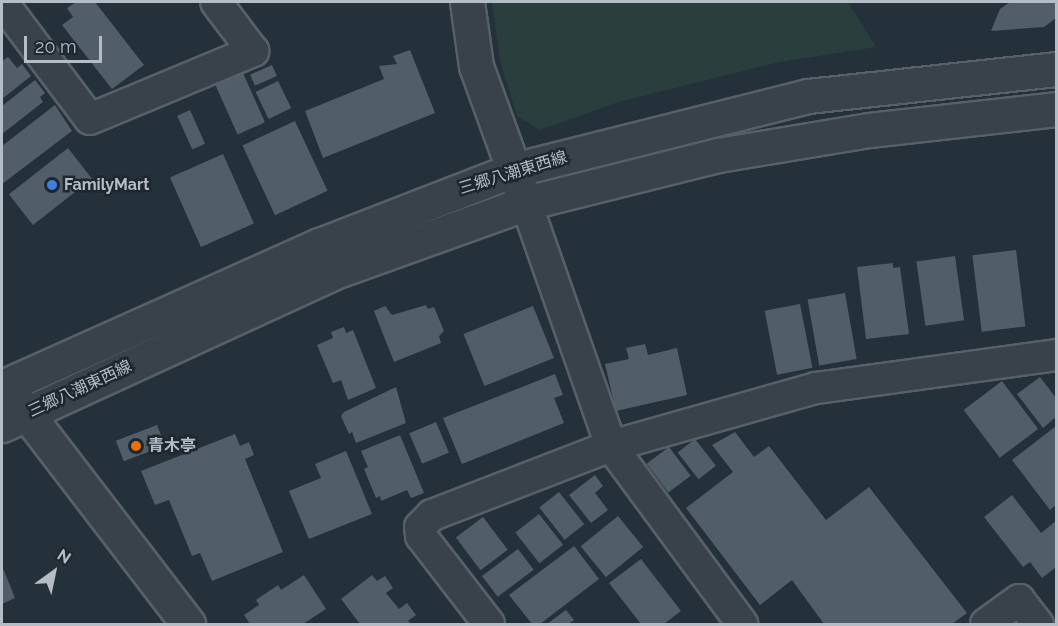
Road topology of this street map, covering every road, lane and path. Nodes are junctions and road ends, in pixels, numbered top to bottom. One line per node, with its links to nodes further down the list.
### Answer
1 (2, 2): 2 (street)
2 (216, 2)
3 (467, 2): 6 (street)
4 (1056, 69): 6 (street, 三郷八潮東西線)
5 (1056, 109): 7 (street, 三郷八潮東西線)
6 (513, 170): 7 (street); 9 (street, 三郷八潮東西線)
7 (526, 203): 10 (street, 三郷八潮東西線); 11 (street)
8 (1056, 355): 11 (street)
9 (3, 384): 10 (street)
10 (14, 419): 12 (street)
11 (611, 446): 13 (street); 14 (street)
12 (188, 624)
13 (489, 624)
14 (742, 624)
15 (986, 624): 16 (street)
16 (1038, 624)

